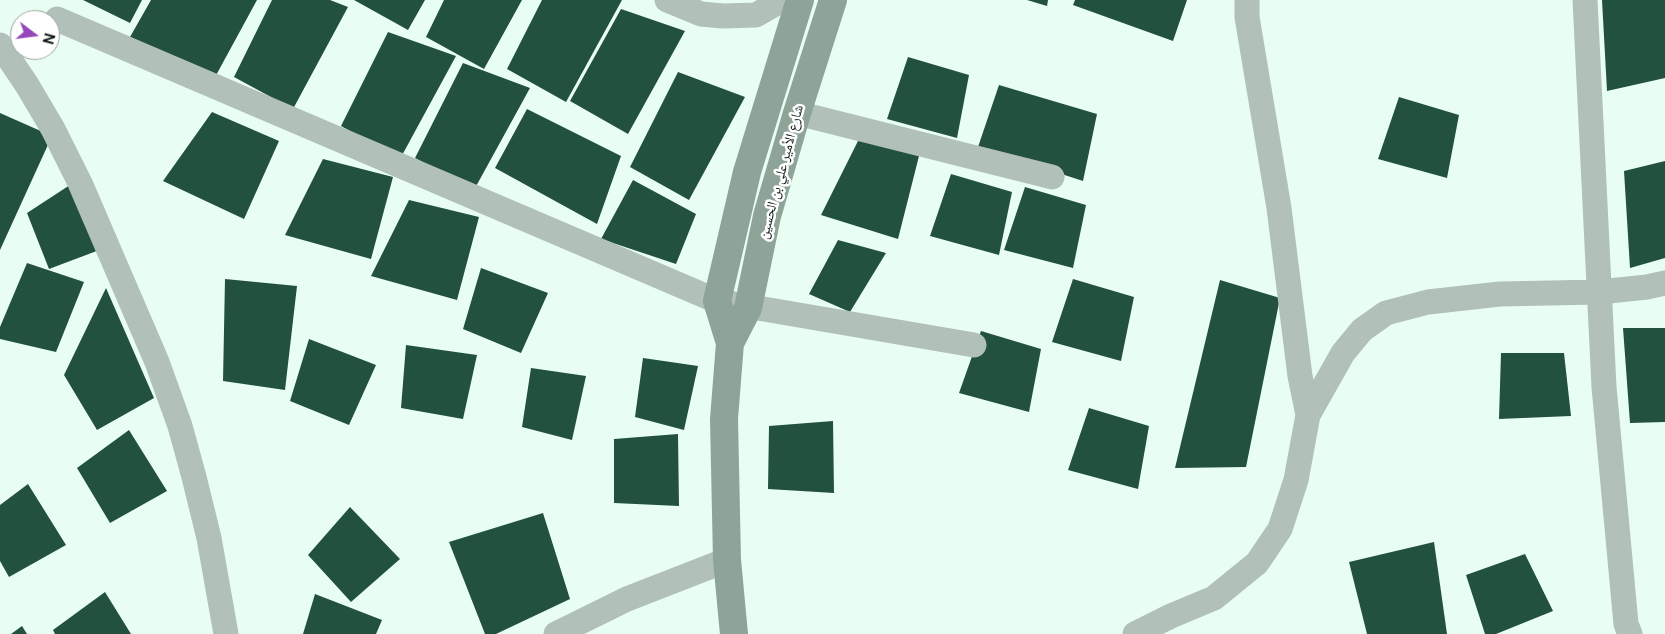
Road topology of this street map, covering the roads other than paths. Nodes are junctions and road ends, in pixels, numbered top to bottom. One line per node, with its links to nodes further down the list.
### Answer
1 (667, 0): 2 (street)
2 (782, 0)
3 (800, 0): 13 (street)
4 (833, 0): 9 (street, شارع الأمير علي بن الحسين)
5 (1247, 0): 17 (street)
6 (1585, 0): 12 (street)
7 (60, 20): 13 (street)
8 (0, 45): 19 (street)
9 (797, 113): 10 (street); 14 (street, شارع الأمير علي بن الحسين)
10 (1052, 177)
11 (1665, 283): 12 (street)
12 (1599, 292): 17 (street); 23 (street)
13 (717, 301): 14 (street); 15 (street, شارع الأمير علي بن الحسين)
14 (748, 308): 15 (street, شارع الأمير علي بن الحسين); 16 (street)
15 (730, 342): 18 (street, شارع الأمير علي بن الحسين)
16 (974, 345)
17 (1308, 414): 22 (street)
18 (727, 560): 20 (street); 21 (street, شارع الأمير علي بن الحسين)
19 (226, 634)
20 (556, 634)
21 (734, 634)
22 (1135, 634)
23 (1630, 634)

